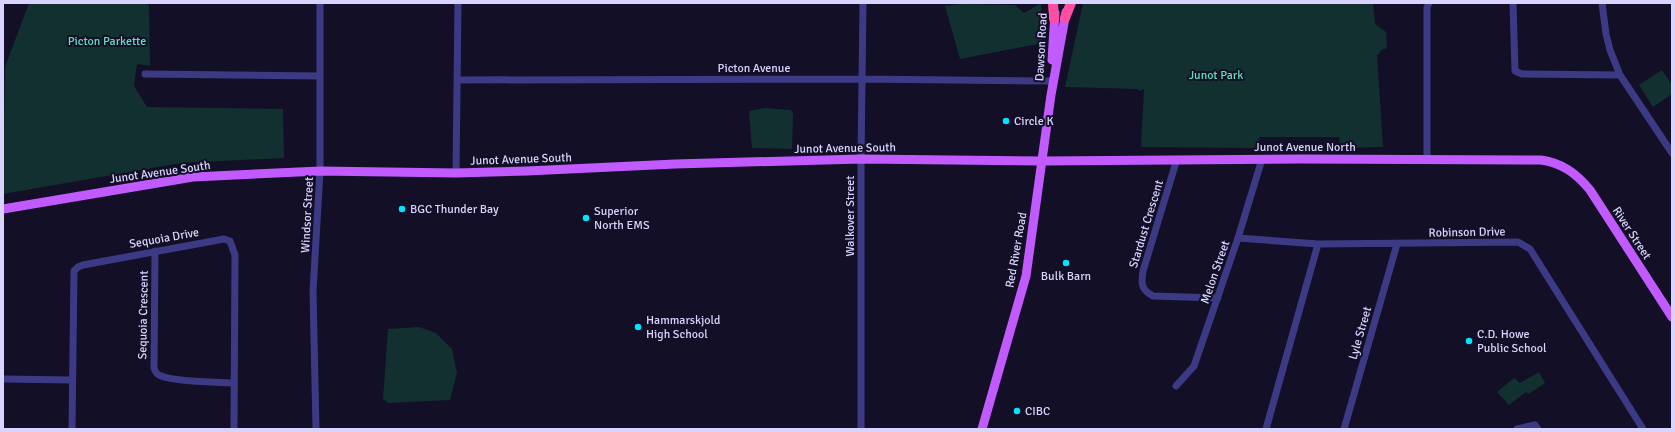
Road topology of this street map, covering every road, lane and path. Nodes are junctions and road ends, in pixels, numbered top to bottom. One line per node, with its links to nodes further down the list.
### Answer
1 (320, 3): 15 (street, Windsor Street)
2 (458, 3): 17 (street)
3 (863, 3): 16 (street, Walkover Street)
4 (1053, 3): 12 (highway)
5 (1056, 3): 12 (main road, Dawson Road)
6 (1067, 3): 11 (main road, Dawson Road)
7 (1072, 3): 11 (highway)
8 (1429, 3): 23 (street)
9 (1513, 3): 14 (street)
10 (1602, 3): 14 (street)
11 (1065, 18): 19 (main road, Dawson Road)
12 (1054, 19): 18 (main road, Dawson Road)
13 (145, 74): 15 (street)
14 (1620, 75): 20 (street)
15 (320, 76): 27 (street, Windsor Street)
16 (862, 79): 17 (street, Picton Avenue); 18 (street, Picton Avenue); 21 (street, Walkover Street)
17 (458, 80): 28 (street)
18 (1051, 81): 19 (main road, Dawson Road)
19 (1051, 95): 25 (main road, Red River Road)
20 (1672, 153)
21 (861, 159): 25 (main road, Junot Avenue South); 28 (main road, Junot Avenue South); 43 (street, Walkover Street)
22 (1262, 159): 23 (main road, Junot Avenue North); 24 (main road, Junot Avenue North); 30 (street, Melon Street)
23 (1427, 159): 26 (main road, Junot Avenue North)
24 (1177, 160): 25 (main road, Junot Avenue North); 34 (street, Stardust Crescent)
25 (1042, 161): 44 (main road, Red River Road)
26 (1566, 168): 35 (main road, River Street)
27 (320, 171): 28 (main road, Junot Avenue South); 29 (main road, Junot Avenue South); 42 (street, Windsor Street)
28 (456, 173)
29 (3, 209)
30 (1238, 238): 31 (street, Robinson Drive); 34 (street, Melon Street)
31 (1318, 244): 32 (street, Robinson Drive); 45 (street)
32 (1397, 244): 46 (street, Lyle Street); 49 (street, Robinson Drive)
33 (155, 251): 37 (street, Sequoia Drive); 38 (street, Sequoia Crescent); 38 (street, Sequoia Drive)
34 (1218, 298): 39 (street, Melon Street)
35 (1672, 317)
36 (3, 379): 37 (street)
37 (72, 380): 40 (street, Sequoia Drive)
38 (234, 383): 41 (street, Sequoia Drive)
39 (1176, 386)
40 (72, 429)
41 (234, 429)
42 (316, 429)
43 (861, 429)
44 (982, 429)
45 (1266, 429)
46 (1344, 429)
47 (1517, 429): 48 (street)
48 (1538, 429)
49 (1643, 429)

